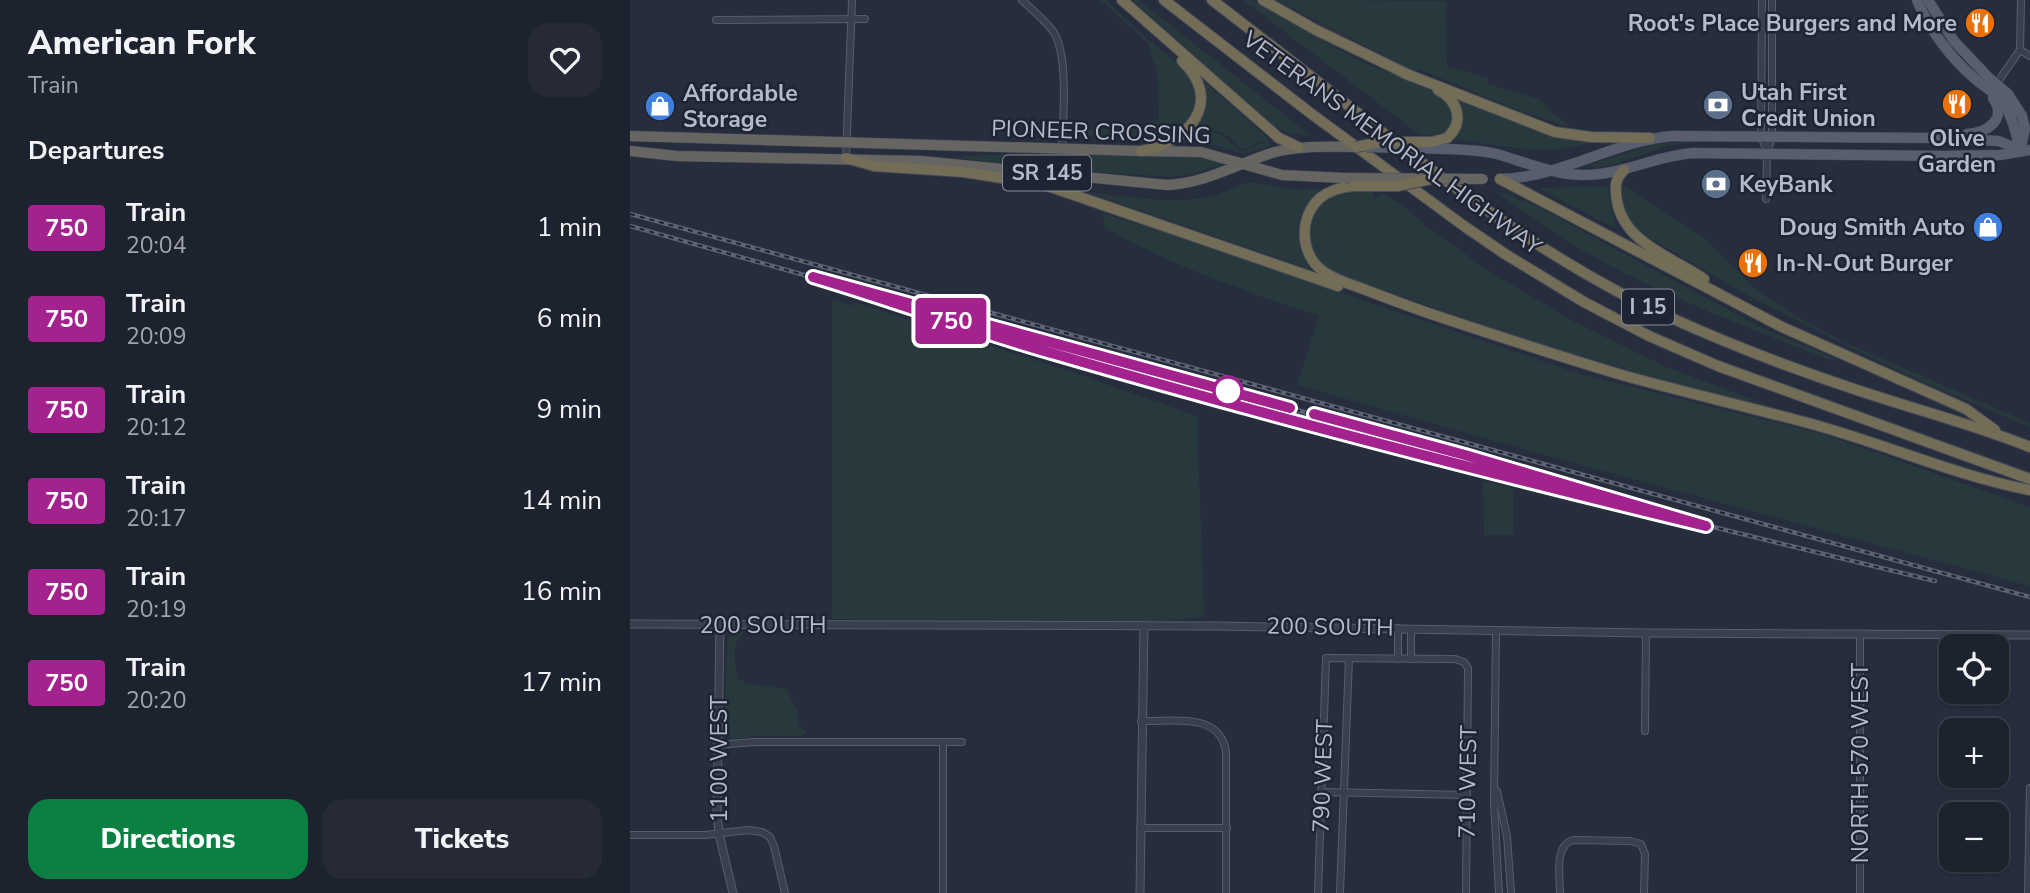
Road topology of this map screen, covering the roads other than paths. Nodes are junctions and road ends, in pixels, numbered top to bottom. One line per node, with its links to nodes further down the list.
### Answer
1 (852, 0): 12 (street)
2 (1022, 0): 30 (street)
3 (1121, 0): 28 (highway); 33 (highway)
4 (1164, 0): 46 (highway, VETERANS MEMORIAL HIGHWAY / I 15)
5 (1212, 0): 44 (highway, VETERANS MEMORIAL HIGHWAY / I 15)
6 (1263, 0): 19 (highway)
7 (1762, 0): 23 (street)
8 (1772, 0): 23 (street)
9 (1917, 0): 21 (main road)
10 (1928, 0): 20 (main road)
11 (2021, 0): 15 (street)
12 (852, 19): 13 (street); 14 (street); 26 (street)
13 (865, 19)
14 (716, 20)
15 (2022, 22): 16 (street); 17 (street)
16 (2030, 22)
17 (2020, 50): 18 (street); 20 (street)
18 (2030, 56)
19 (1404, 73): 24 (highway); 27 (highway)
20 (1997, 83): 31 (main road)
21 (1987, 89): 25 (main road); 31 (main road)
22 (630, 136): 26 (highway, PIONEER CROSSING / SR 145)
23 (1766, 136): 24 (main road, SR 145); 25 (main road, SR 145); 34 (street)
24 (1650, 138): 38 (main road, SR 145)
25 (1932, 138): 31 (main road, SR 145)
26 (847, 142): 30 (highway, PIONEER CROSSING / SR 145); 35 (street)
27 (1447, 144): 29 (highway, bridge); 38 (main road, SR 145)
28 (1298, 147): 29 (highway, SR 145); 36 (highway, SR 145)
29 (1356, 147)
30 (1062, 149): 33 (highway, PIONEER CROSSING / SR 145)
31 (2025, 150): 34 (main road, SR 145)
32 (630, 151): 35 (highway, PIONEER CROSSING / SR 145)
33 (1141, 151): 36 (highway, PIONEER CROSSING / SR 145)
34 (1767, 153): 37 (main road, SR 145); 41 (street)
35 (846, 158): 36 (highway, PIONEER CROSSING / SR 145); 42 (highway)
36 (1244, 164): 39 (highway, SR 145, bridge)
37 (1623, 170): 38 (main road, SR 145); 43 (highway)
38 (1547, 171): 40 (main road, SR 145)
39 (1436, 178): 40 (highway, SR 145, bridge); 42 (highway, bridge)
40 (1500, 178): 43 (highway)
41 (1766, 199)
42 (1392, 300): 47 (highway)
43 (1747, 308): 44 (highway)
44 (2003, 436): 45 (highway, VETERANS MEMORIAL HIGHWAY / I 15)
45 (2030, 447)
46 (2030, 478)
47 (2030, 490)
48 (630, 624): 49 (street, 200 SOUTH)
49 (720, 625): 50 (street, 200 SOUTH); 64 (street, 1100 WEST)
50 (1144, 626): 51 (street, 200 SOUTH); 60 (street)
51 (1398, 628): 52 (street, 200 SOUTH); 58 (street)
52 (1411, 629): 53 (street, 200 SOUTH); 59 (street)
53 (1496, 630): 54 (street, 200 SOUTH); 65 (street)
54 (1646, 633): 55 (street, 200 SOUTH); 61 (street)
55 (1860, 634): 56 (street, 200 SOUTH); 87 (street, NORTH 570 WEST)
56 (2030, 635)
57 (1349, 659): 58 (street); 67 (street, 790 WEST); 68 (street, 790 WEST)
58 (1398, 659): 59 (street)
59 (1411, 659): 69 (street, 710 WEST)
60 (1141, 722): 70 (street); 71 (street)
61 (1645, 731)
62 (943, 742): 63 (street); 64 (street); 77 (street)
63 (962, 742)
64 (717, 745): 73 (street, 1100 WEST)
65 (1495, 784): 83 (street); 84 (street)
66 (2030, 788): 72 (street)
67 (1322, 792): 68 (street); 80 (street, 790 WEST)
68 (1343, 793): 69 (street); 81 (street, 790 WEST)
69 (1467, 795): 82 (street, 710 WEST)
70 (1140, 828): 71 (street); 78 (street)
71 (1227, 828): 79 (street)
72 (2030, 828): 88 (street)
73 (719, 834): 74 (street); 75 (street, 1100 WEST); 76 (street)
74 (630, 835)
75 (733, 893)
76 (785, 893)
77 (943, 893)
78 (1140, 893)
79 (1226, 893)
80 (1318, 893)
81 (1340, 893)
82 (1466, 893)
83 (1499, 893)
84 (1511, 893)
85 (1560, 893): 86 (street)
86 (1644, 893)
87 (1860, 893)
88 (2028, 893)

